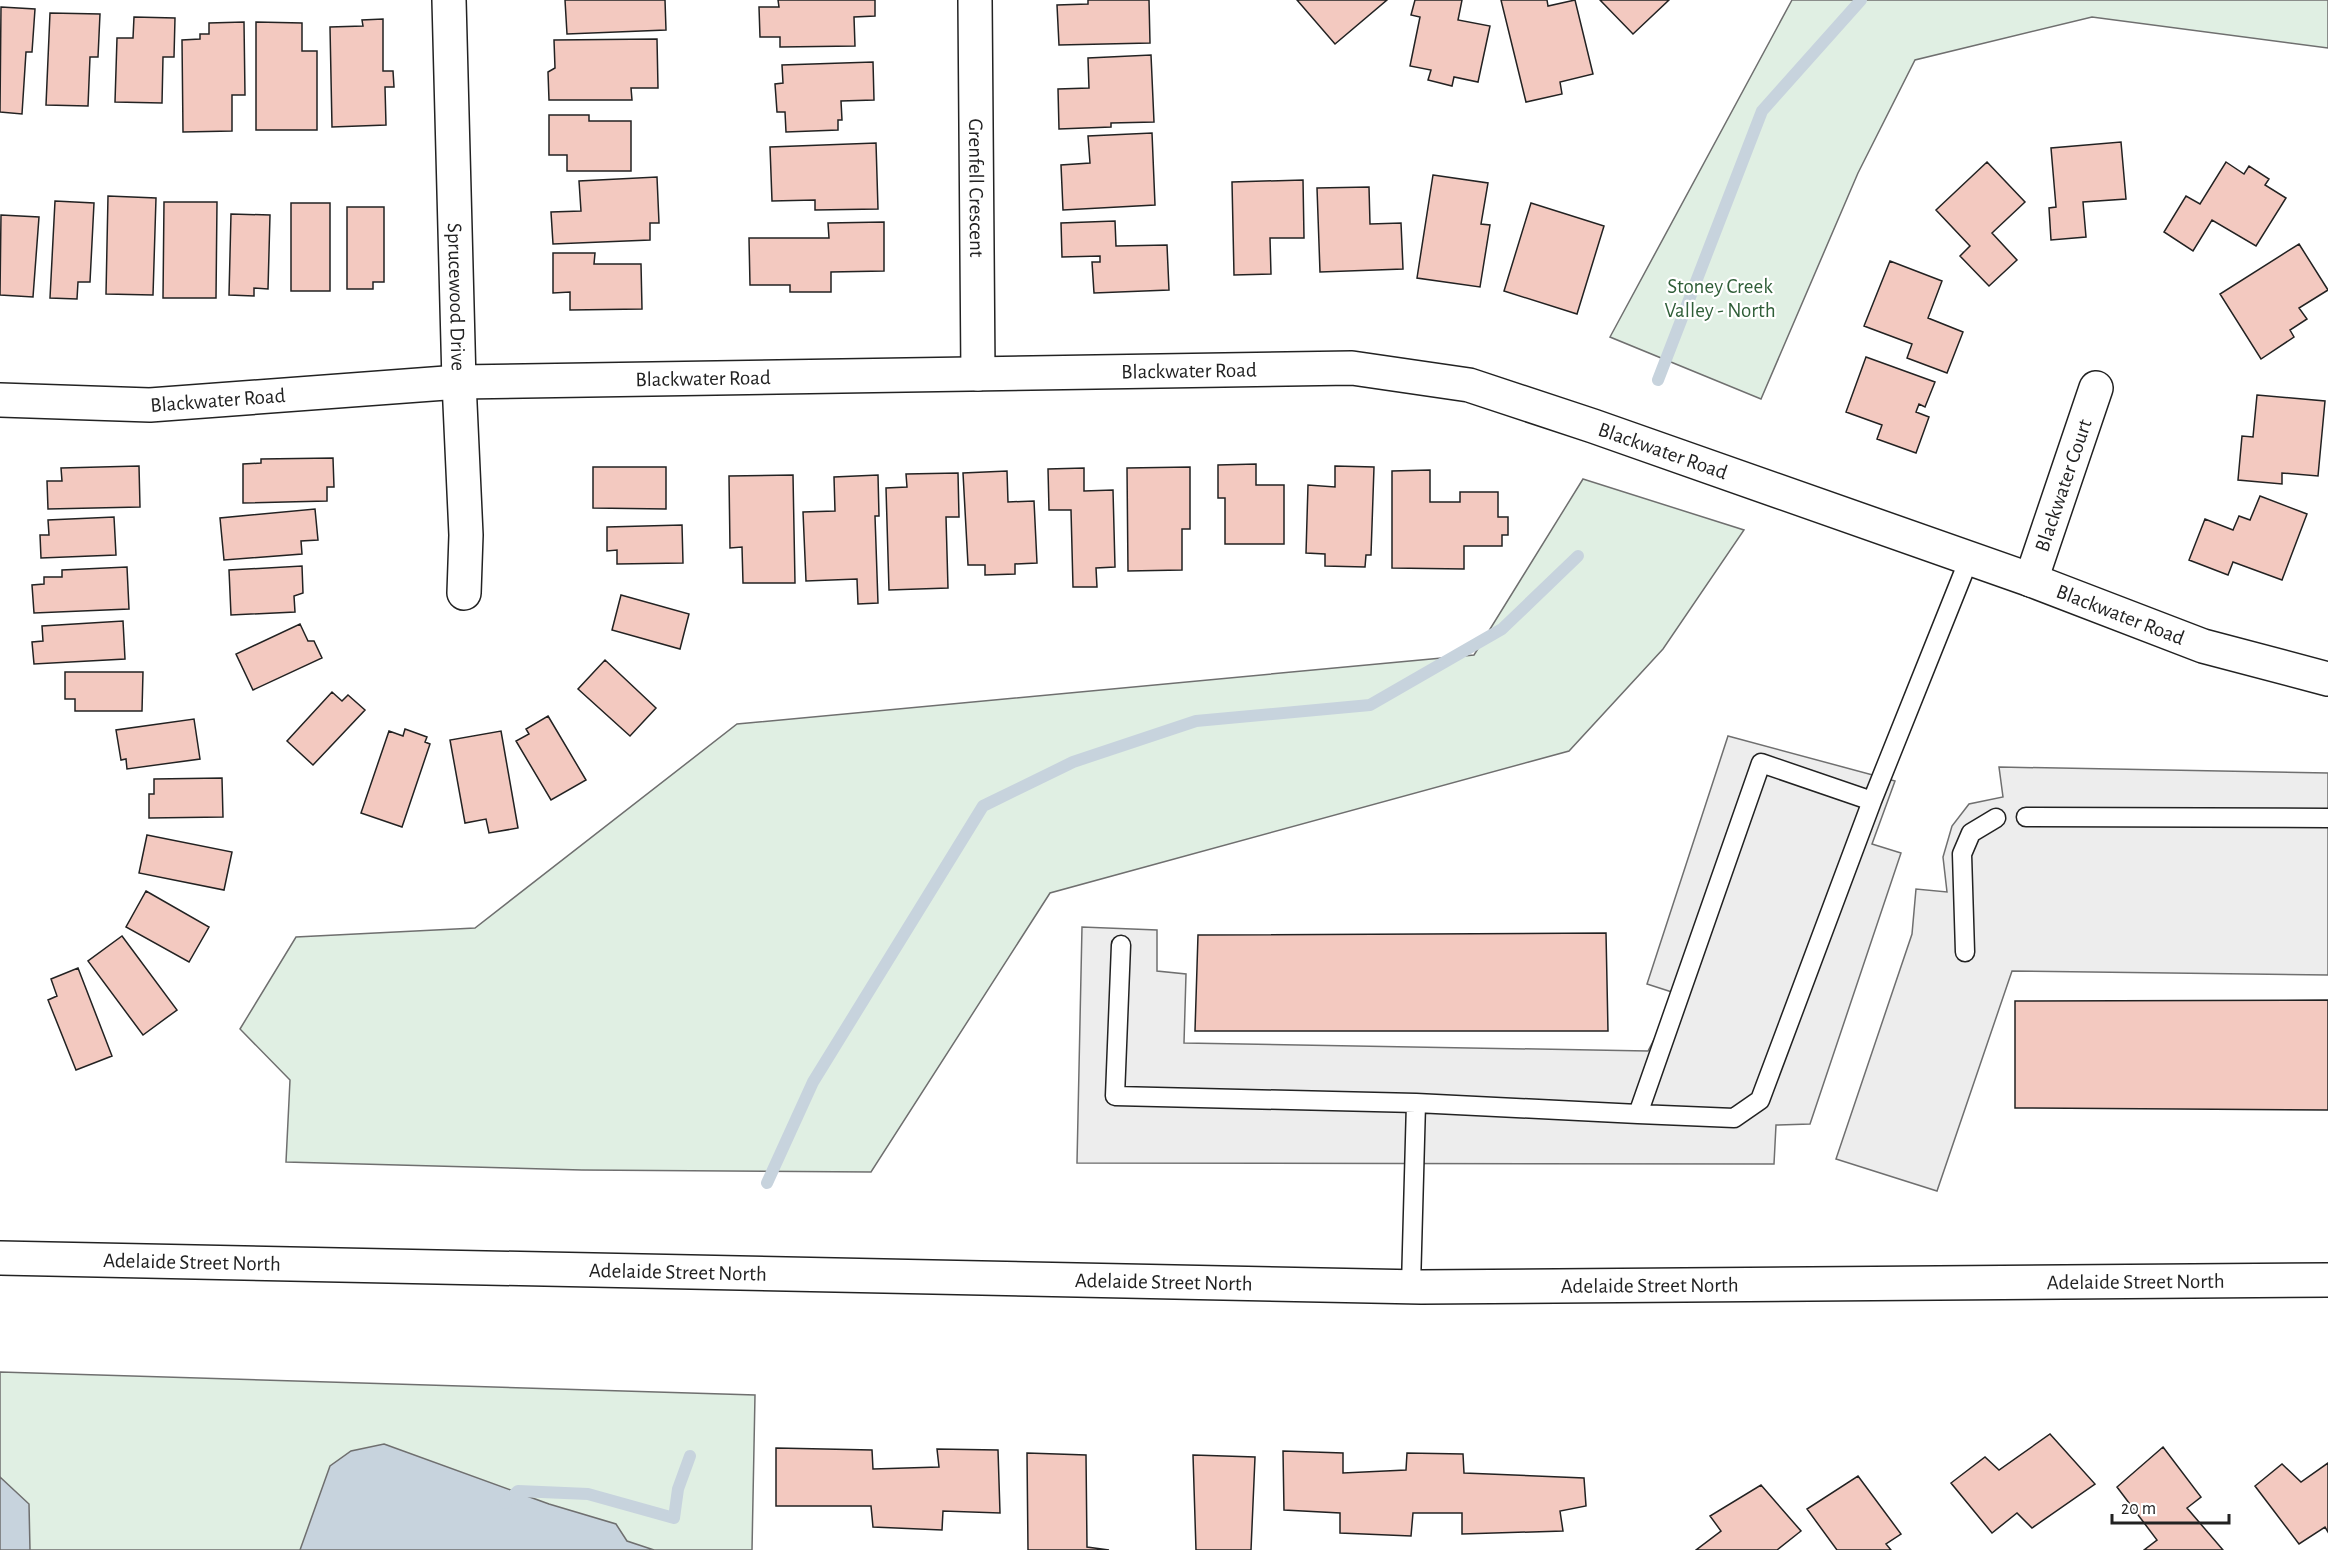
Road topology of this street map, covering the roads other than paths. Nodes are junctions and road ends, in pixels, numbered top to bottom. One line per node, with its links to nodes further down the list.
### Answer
1 (449, 0): 4 (street, Sprucewood Drive)
2 (975, 0): 3 (street, Grenfell Crescent)
3 (978, 374): 4 (street, Blackwater Road); 7 (street, Blackwater Road)
4 (459, 382): 6 (street, Blackwater Road); 9 (street, Sprucewood Drive)
5 (2096, 388): 8 (street, Blackwater Court)
6 (0, 400)
7 (1969, 559): 8 (street, Blackwater Road); 11 (lane)
8 (2031, 580): 10 (street, Blackwater Road)
9 (464, 593)
10 (2328, 679)
11 (1872, 801): 18 (lane); 18 (lane)
12 (2026, 816): 14 (lane)
13 (1996, 818): 16 (lane)
14 (2328, 818)
15 (1121, 945): 17 (lane)
16 (1965, 952)
17 (1416, 1103): 18 (lane); 21 (lane)
18 (1638, 1114)
19 (0, 1258): 21 (street, Adelaide Street North)
20 (2328, 1280): 21 (street, Adelaide Street North)
21 (1411, 1286)

